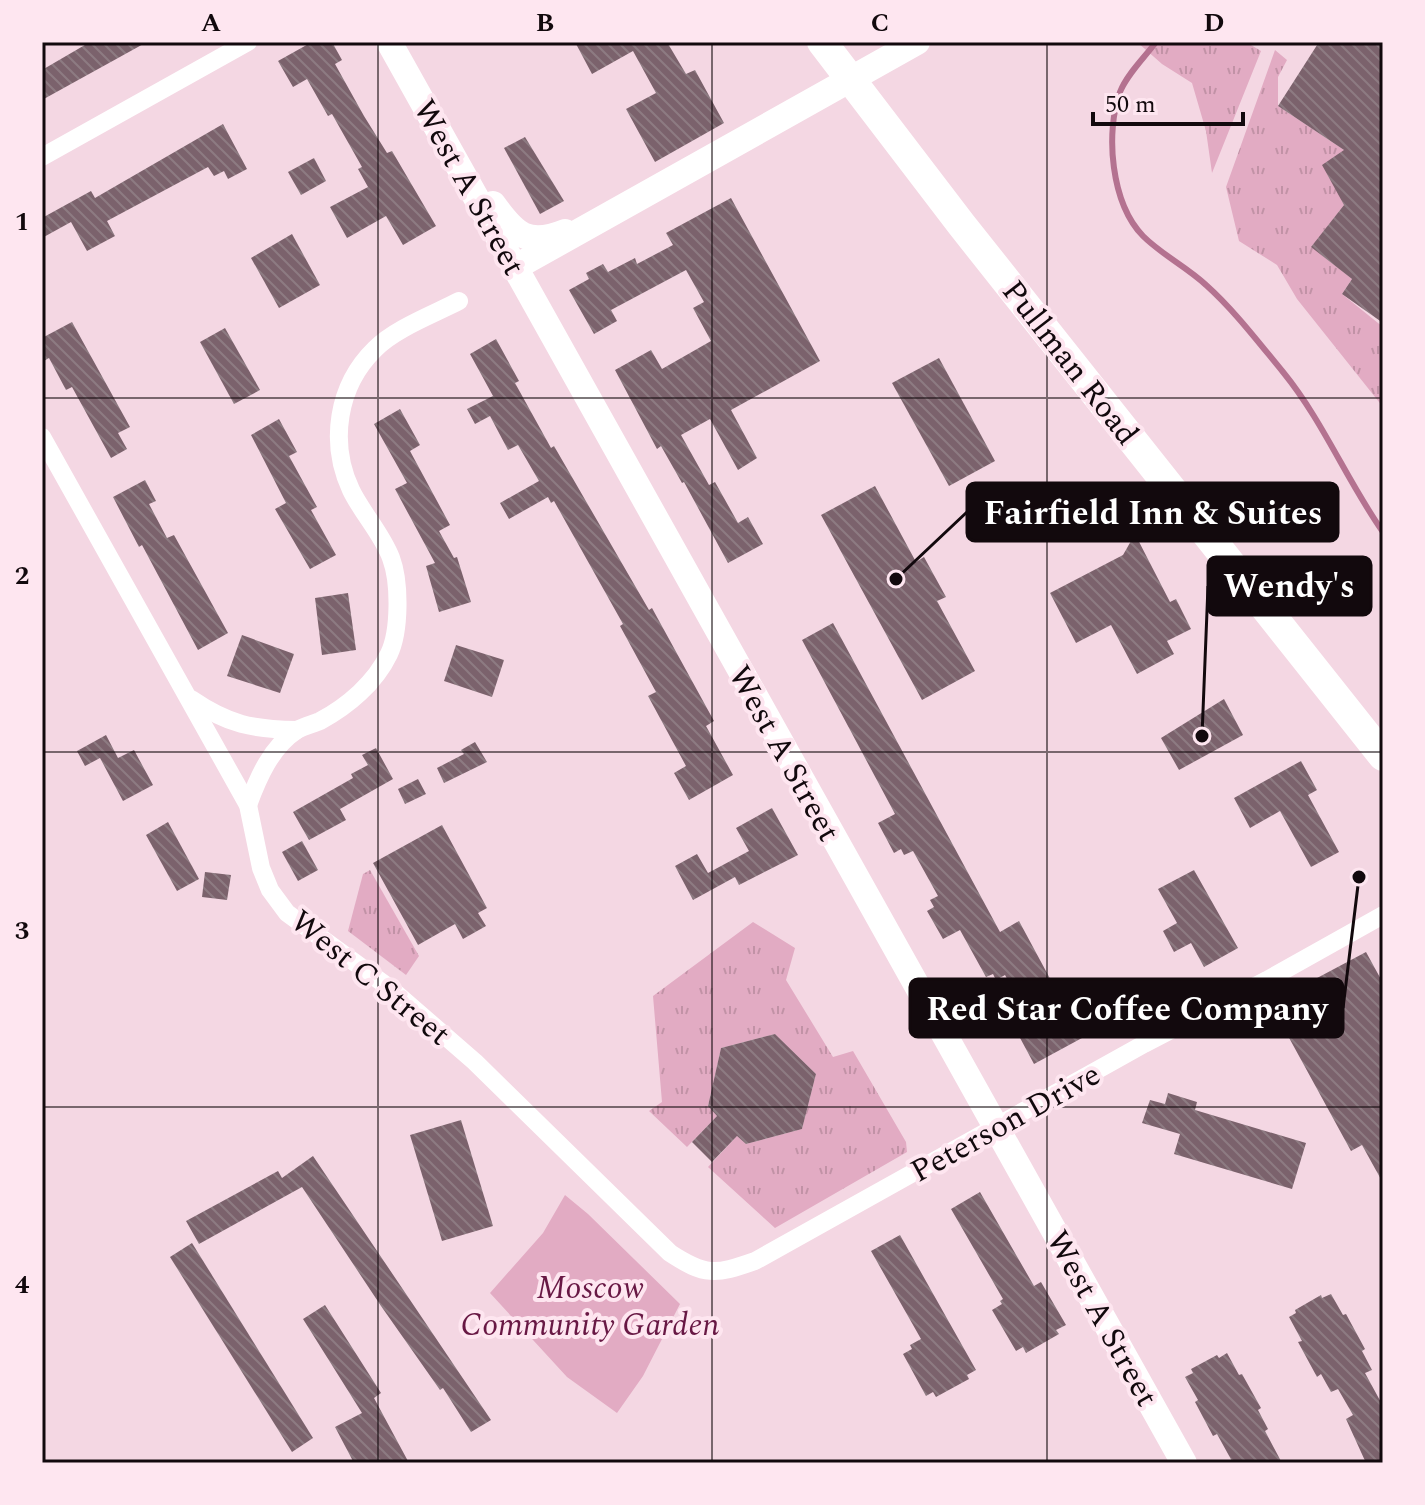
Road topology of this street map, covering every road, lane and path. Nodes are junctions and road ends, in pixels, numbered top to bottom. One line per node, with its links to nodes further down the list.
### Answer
1 (248, 42): 7 (street)
2 (389, 42): 6 (street, West A Street)
3 (822, 42): 5 (main road, Pullman Road)
4 (917, 42): 5 (street)
5 (851, 80): 8 (street); 14 (main road, Pullman Road)
6 (420, 97): 8 (street); 9 (street, West A Street)
7 (42, 157)
8 (617, 210): 9 (street)
9 (514, 268): 17 (street, West A Street)
10 (459, 301): 13 (street)
11 (42, 437): 12 (street, West C Street)
12 (187, 697): 13 (street); 15 (street, West C Street)
13 (297, 730): 15 (street)
14 (1383, 756)
15 (248, 805): 18 (street, West C Street)
16 (1383, 915): 17 (street, Peterson Drive)
17 (995, 1127): 18 (street, Peterson Drive); 19 (street, West A Street)
18 (755, 1261)
19 (1184, 1463)

